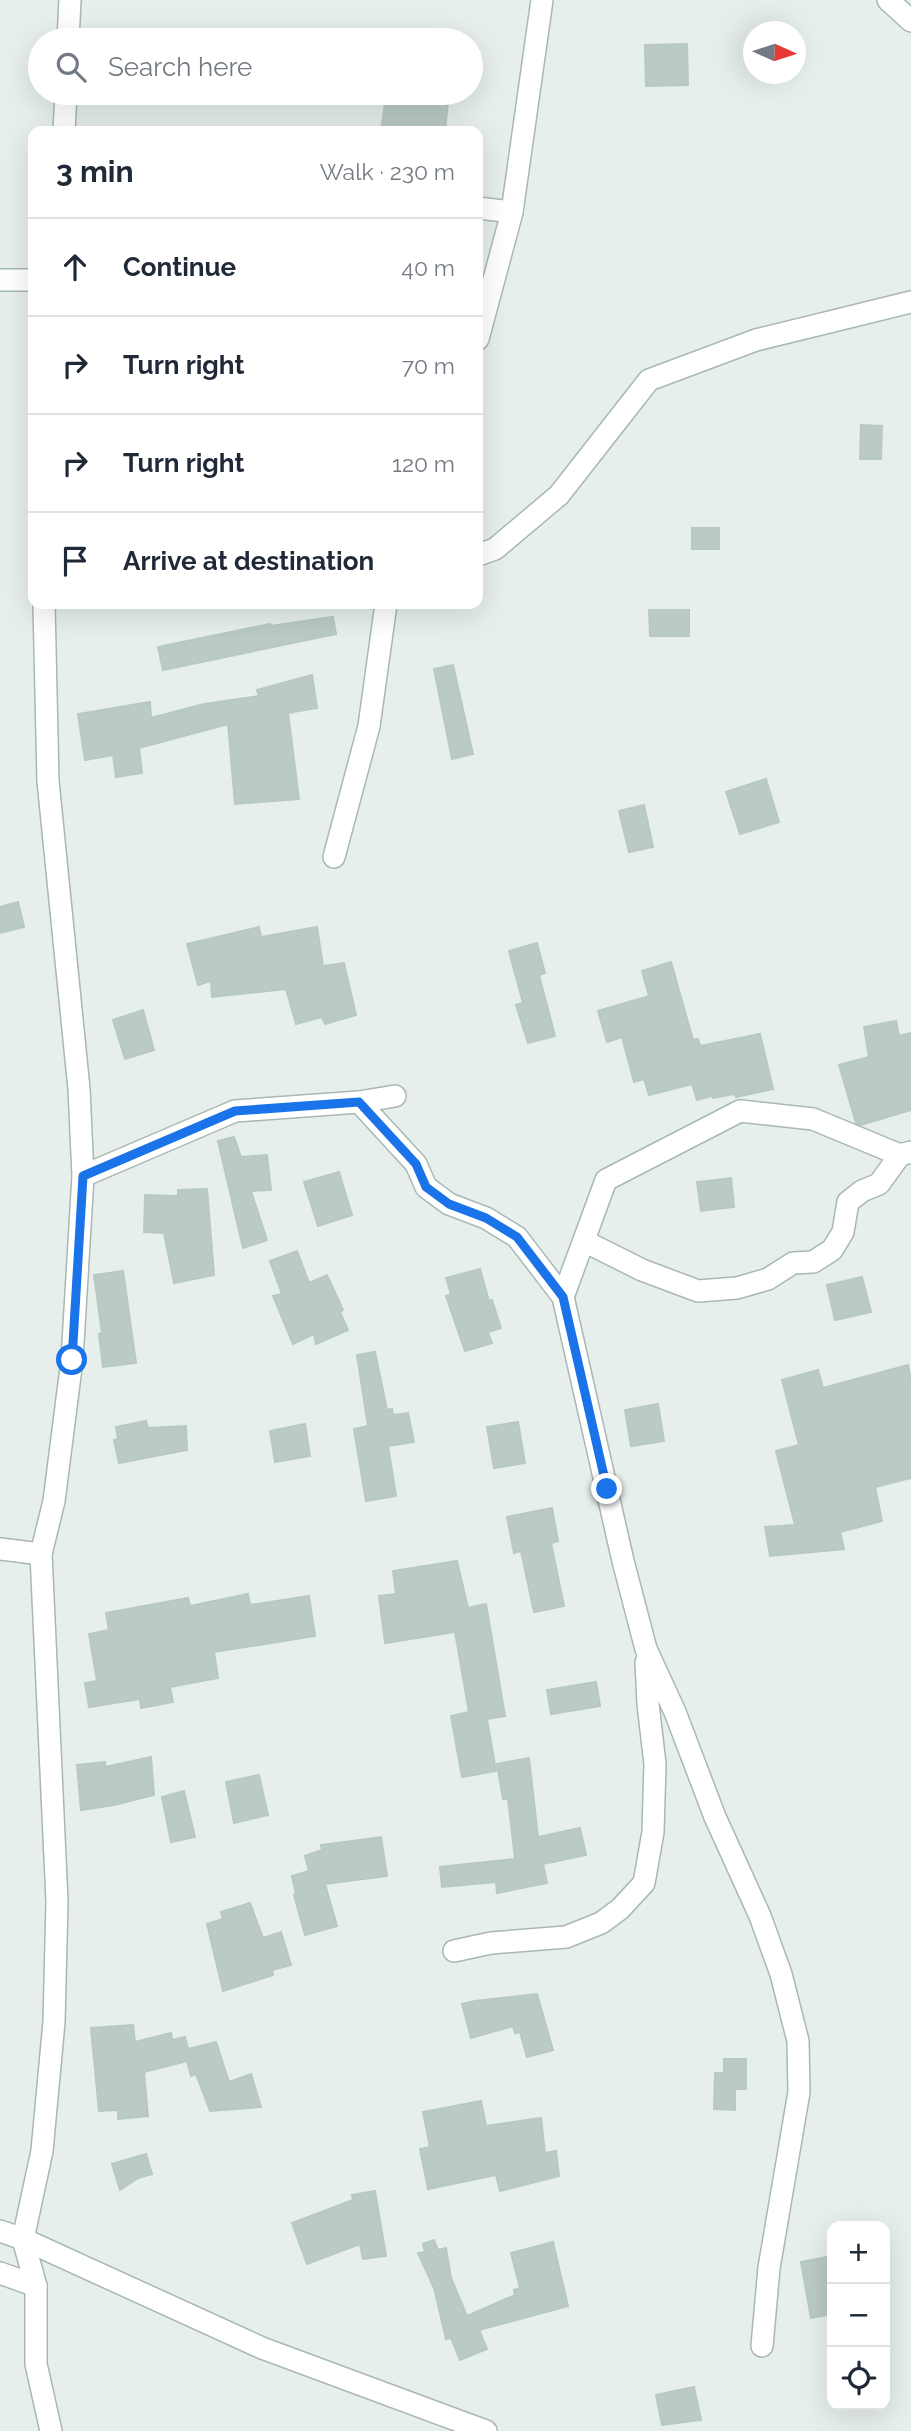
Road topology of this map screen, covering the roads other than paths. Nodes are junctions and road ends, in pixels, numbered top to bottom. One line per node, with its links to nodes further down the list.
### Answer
1 (70, 0): 5 (street)
2 (542, 0): 9 (street)
3 (888, 0): 4 (street)
4 (911, 21)
5 (69, 28)
6 (65, 105): 7 (street)
7 (64, 126)
8 (483, 209): 9 (street)
9 (512, 212): 13 (street)
10 (0, 280): 11 (street)
11 (28, 280)
12 (911, 302): 14 (street)
13 (483, 320)
14 (483, 553)
15 (44, 609): 21 (street)
16 (385, 609): 17 (street)
17 (334, 857)
18 (395, 1096): 19 (street)
19 (359, 1102): 21 (street); 23 (street)
20 (906, 1153): 22 (street); 22 (street)
21 (83, 1176): 25 (street)
22 (584, 1241): 23 (street)
23 (563, 1297): 26 (street)
24 (0, 1549): 25 (street)
25 (41, 1554): 29 (street)
26 (646, 1649): 27 (street); 32 (street)
27 (454, 1951)
28 (0, 2231): 29 (street)
29 (23, 2239): 31 (street); 34 (street)
30 (0, 2273): 31 (street)
31 (36, 2286): 33 (street)
32 (762, 2346)
33 (51, 2431)
34 (486, 2431)

